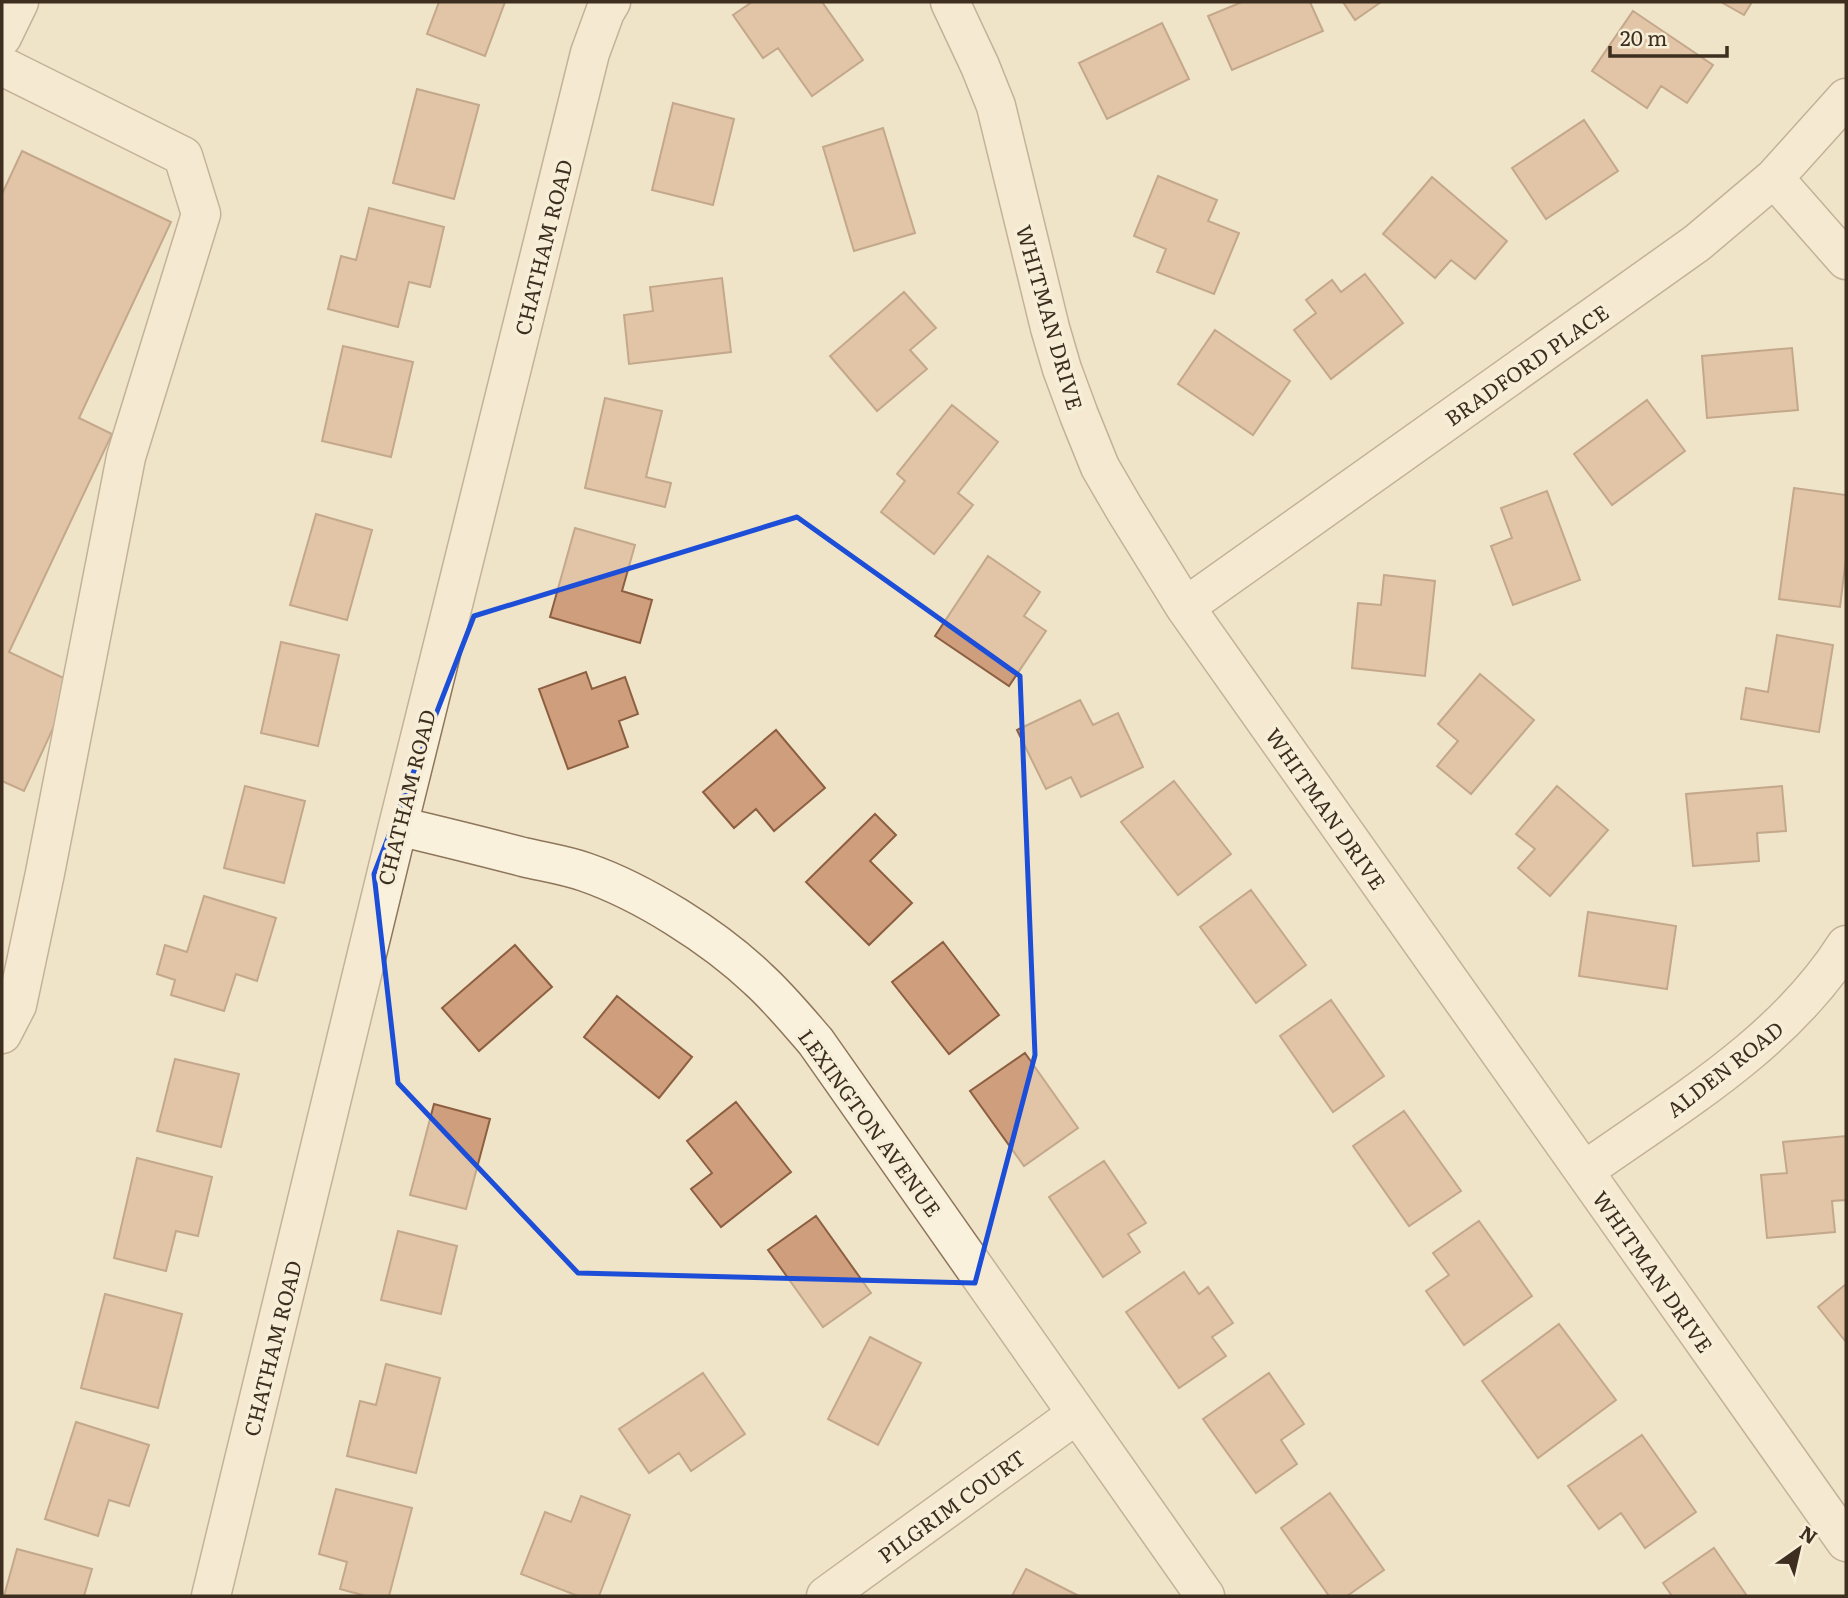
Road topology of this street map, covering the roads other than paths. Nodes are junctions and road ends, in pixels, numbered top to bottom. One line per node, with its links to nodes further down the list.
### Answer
1 (19, 2): 4 (street)
2 (611, 2): 10 (street, CHATHAM ROAD)
3 (963, 6): 9 (street, WHITMAN DRIVE)
4 (2, 37)
5 (2, 66): 12 (street)
6 (1846, 98): 7 (street, BRADFORD PLACE)
7 (1774, 178): 8 (street); 9 (street, BRADFORD PLACE)
8 (1846, 260)
9 (1185, 607): 13 (street, WHITMAN DRIVE)
10 (398, 826): 14 (street, LEXINGTON AVENUE); 16 (street, CHATHAM ROAD)
11 (1846, 945): 13 (street, ALDEN ROAD)
12 (2, 1034)
13 (1584, 1171): 15 (street, WHITMAN DRIVE)
14 (1077, 1415): 17 (street, PILGRIM COURT); 18 (street, LEXINGTON AVENUE)
15 (1846, 1542)
16 (211, 1596)
17 (825, 1596)
18 (1205, 1596)

